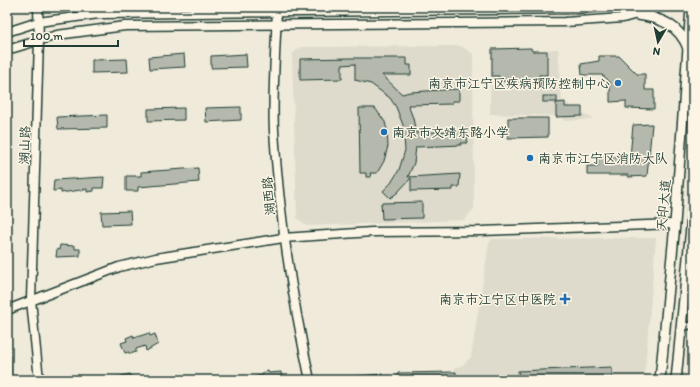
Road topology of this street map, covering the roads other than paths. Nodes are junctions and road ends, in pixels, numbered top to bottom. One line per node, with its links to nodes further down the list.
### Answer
1 (38, 7): 7 (main road, 湖山路)
2 (598, 7): 5 (main road)
3 (662, 7): 6 (main road)
4 (691, 7): 11 (main road, 天印大道)
5 (277, 9): 7 (main road); 8 (main road, 湖西路)
6 (638, 15): 8 (main road); 11 (main road)
7 (38, 22): 9 (main road); 10 (main road, 湖山路)
8 (276, 26): 10 (main road); 16 (main road, 湖西路)
9 (7, 32)
10 (39, 40): 12 (main road); 17 (main road, 湖山路)
11 (688, 48): 15 (main road, 天印大道)
12 (7, 50)
13 (693, 208): 14 (main road)
14 (692, 222): 20 (main road)
15 (675, 224): 16 (main road); 23 (main road, 天印大道)
16 (283, 238): 17 (main road); 22 (main road, 湖西路)
17 (31, 300): 18 (main road); 21 (main road, 湖山路)
18 (7, 310)
19 (693, 325): 20 (street)
20 (681, 327): 24 (main road)
21 (39, 380)
22 (310, 380)
23 (660, 380)
24 (676, 380)

